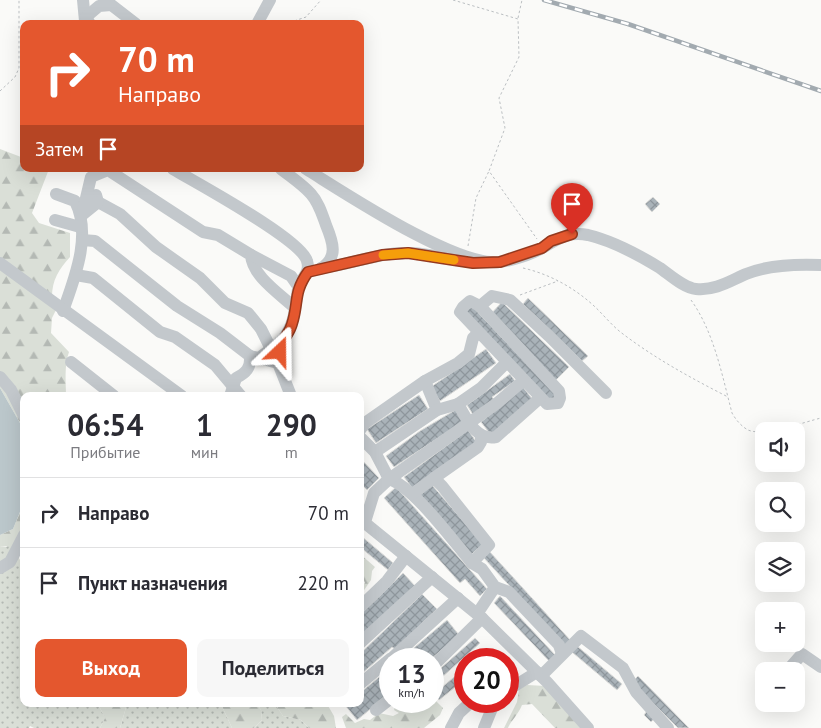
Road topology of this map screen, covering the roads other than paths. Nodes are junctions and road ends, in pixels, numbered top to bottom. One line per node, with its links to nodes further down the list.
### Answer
1 (84, 0): 4 (street)
2 (270, 0): 7 (street)
3 (108, 2): 5 (street); 6 (street)
4 (87, 20)
5 (88, 20)
6 (131, 20)
7 (259, 20)
8 (111, 172): 18 (street)
9 (178, 172): 23 (street)
10 (286, 172): 22 (street)
11 (311, 172): 19 (street)
12 (92, 173): 14 (street); 16 (street)
13 (56, 194): 16 (street)
14 (98, 202): 16 (street); 30 (street)
15 (55, 220): 16 (street)
16 (81, 221): 17 (street)
17 (82, 240): 24 (street); 31 (street)
18 (251, 255): 25 (street); 27 (street)
19 (491, 262): 21 (street); 22 (street)
20 (0, 263): 28 (street)
21 (821, 265)
22 (321, 268): 23 (street)
23 (308, 272): 25 (street)
24 (76, 275): 28 (street); 38 (street)
25 (298, 286): 27 (street)
26 (480, 306): 29 (street); 42 (street); 43 (street)
27 (296, 308): 30 (street)
28 (63, 311): 40 (street)
29 (478, 333): 34 (street); 36 (street)
30 (276, 344): 31 (street); 33 (street)
31 (255, 357): 33 (street); 38 (street)
32 (72, 362): 39 (street)
33 (278, 363): 41 (street)
34 (506, 363): 37 (street); 44 (street)
35 (0, 377): 45 (street)
36 (425, 381): 46 (street); 47 (street)
37 (524, 381): 43 (street); 48 (street)
38 (231, 391)
39 (109, 392)
40 (176, 392)
41 (289, 392)
42 (606, 393)
43 (540, 398): 49 (street)
44 (458, 404): 46 (street); 48 (street)
45 (20, 408)
46 (437, 410): 51 (street)
47 (364, 423)
48 (469, 423): 49 (street); 53 (street)
49 (481, 436): 52 (street)
50 (364, 441): 51 (street)
51 (375, 452): 53 (street)
52 (434, 478): 54 (street); 59 (street)
53 (389, 479): 54 (street); 55 (street)
54 (412, 494): 59 (street)
55 (364, 516)
56 (364, 522): 58 (street)
57 (20, 543): 60 (street)
58 (406, 556): 61 (street); 64 (street)
59 (472, 563): 62 (street)
60 (0, 568)
61 (432, 577): 63 (street); 66 (street)
62 (495, 587): 65 (street); 69 (street)
63 (458, 598): 65 (street); 67 (street)
64 (364, 603)
65 (480, 616): 68 (street); 73 (street)
66 (364, 639)
67 (402, 648)
68 (444, 654)
69 (562, 654): 73 (street); 83 (street)
70 (795, 662): 71 (street)
71 (821, 667)
72 (379, 668): 74 (street)
73 (539, 674): 75 (street); 82 (street)
74 (364, 681)
75 (519, 684)
76 (379, 708): 77 (street)
77 (376, 710)
78 (458, 713): 80 (street)
79 (490, 713): 81 (street)
80 (451, 728)
81 (484, 728)
82 (588, 728)
83 (668, 728)

